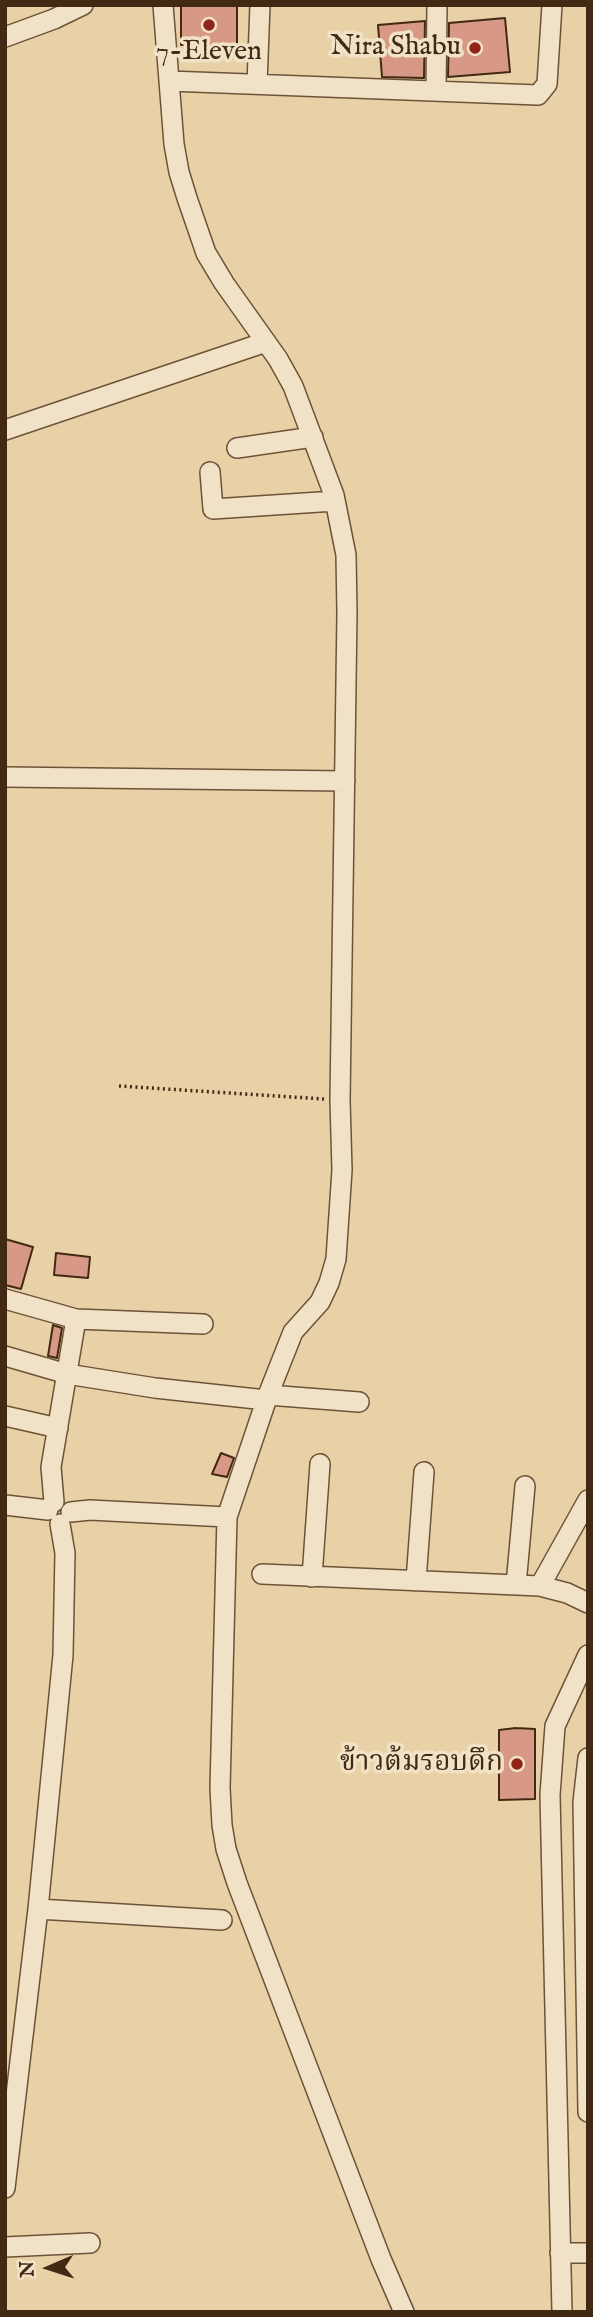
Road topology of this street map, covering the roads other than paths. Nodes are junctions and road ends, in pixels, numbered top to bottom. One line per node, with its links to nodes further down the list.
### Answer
1 (83, 5): 6 (street)
2 (163, 5): 7 (street)
3 (260, 5): 8 (street)
4 (438, 5): 9 (street)
5 (552, 5): 9 (street)
6 (5, 37)
7 (169, 81): 8 (street); 10 (street)
8 (257, 84): 9 (street)
9 (436, 91)
10 (266, 342): 11 (street); 12 (street)
11 (5, 430)
12 (313, 438): 13 (street); 15 (street)
13 (237, 448)
14 (210, 472): 15 (street)
15 (335, 500): 17 (street)
16 (5, 777): 17 (street)
17 (345, 781): 23 (street)
18 (5, 1300): 19 (street)
19 (76, 1319): 20 (street); 22 (street)
20 (203, 1324)
21 (5, 1356): 22 (street)
22 (67, 1374): 23 (street); 26 (street)
23 (267, 1397): 24 (street); 33 (street)
24 (359, 1402)
25 (5, 1416): 26 (street)
26 (58, 1428): 32 (street)
27 (320, 1464): 35 (street)
28 (424, 1472): 36 (street)
29 (525, 1486): 37 (street)
30 (588, 1500): 38 (street)
31 (5, 1505): 32 (street)
32 (58, 1512): 33 (street); 42 (street)
33 (227, 1517): 50 (street)
34 (262, 1574): 35 (street)
35 (313, 1577): 36 (street)
36 (416, 1581): 37 (street)
37 (516, 1585): 38 (street)
38 (540, 1586): 39 (street)
39 (588, 1603)
40 (588, 1655): 48 (street)
41 (588, 1758): 44 (street)
42 (38, 1909): 43 (street); 45 (street)
43 (222, 1920)
44 (588, 2112)
45 (5, 2188)
46 (90, 2243): 47 (street)
47 (5, 2247)
48 (560, 2253): 49 (street); 51 (street)
49 (588, 2253)
50 (404, 2312)
51 (562, 2312)

